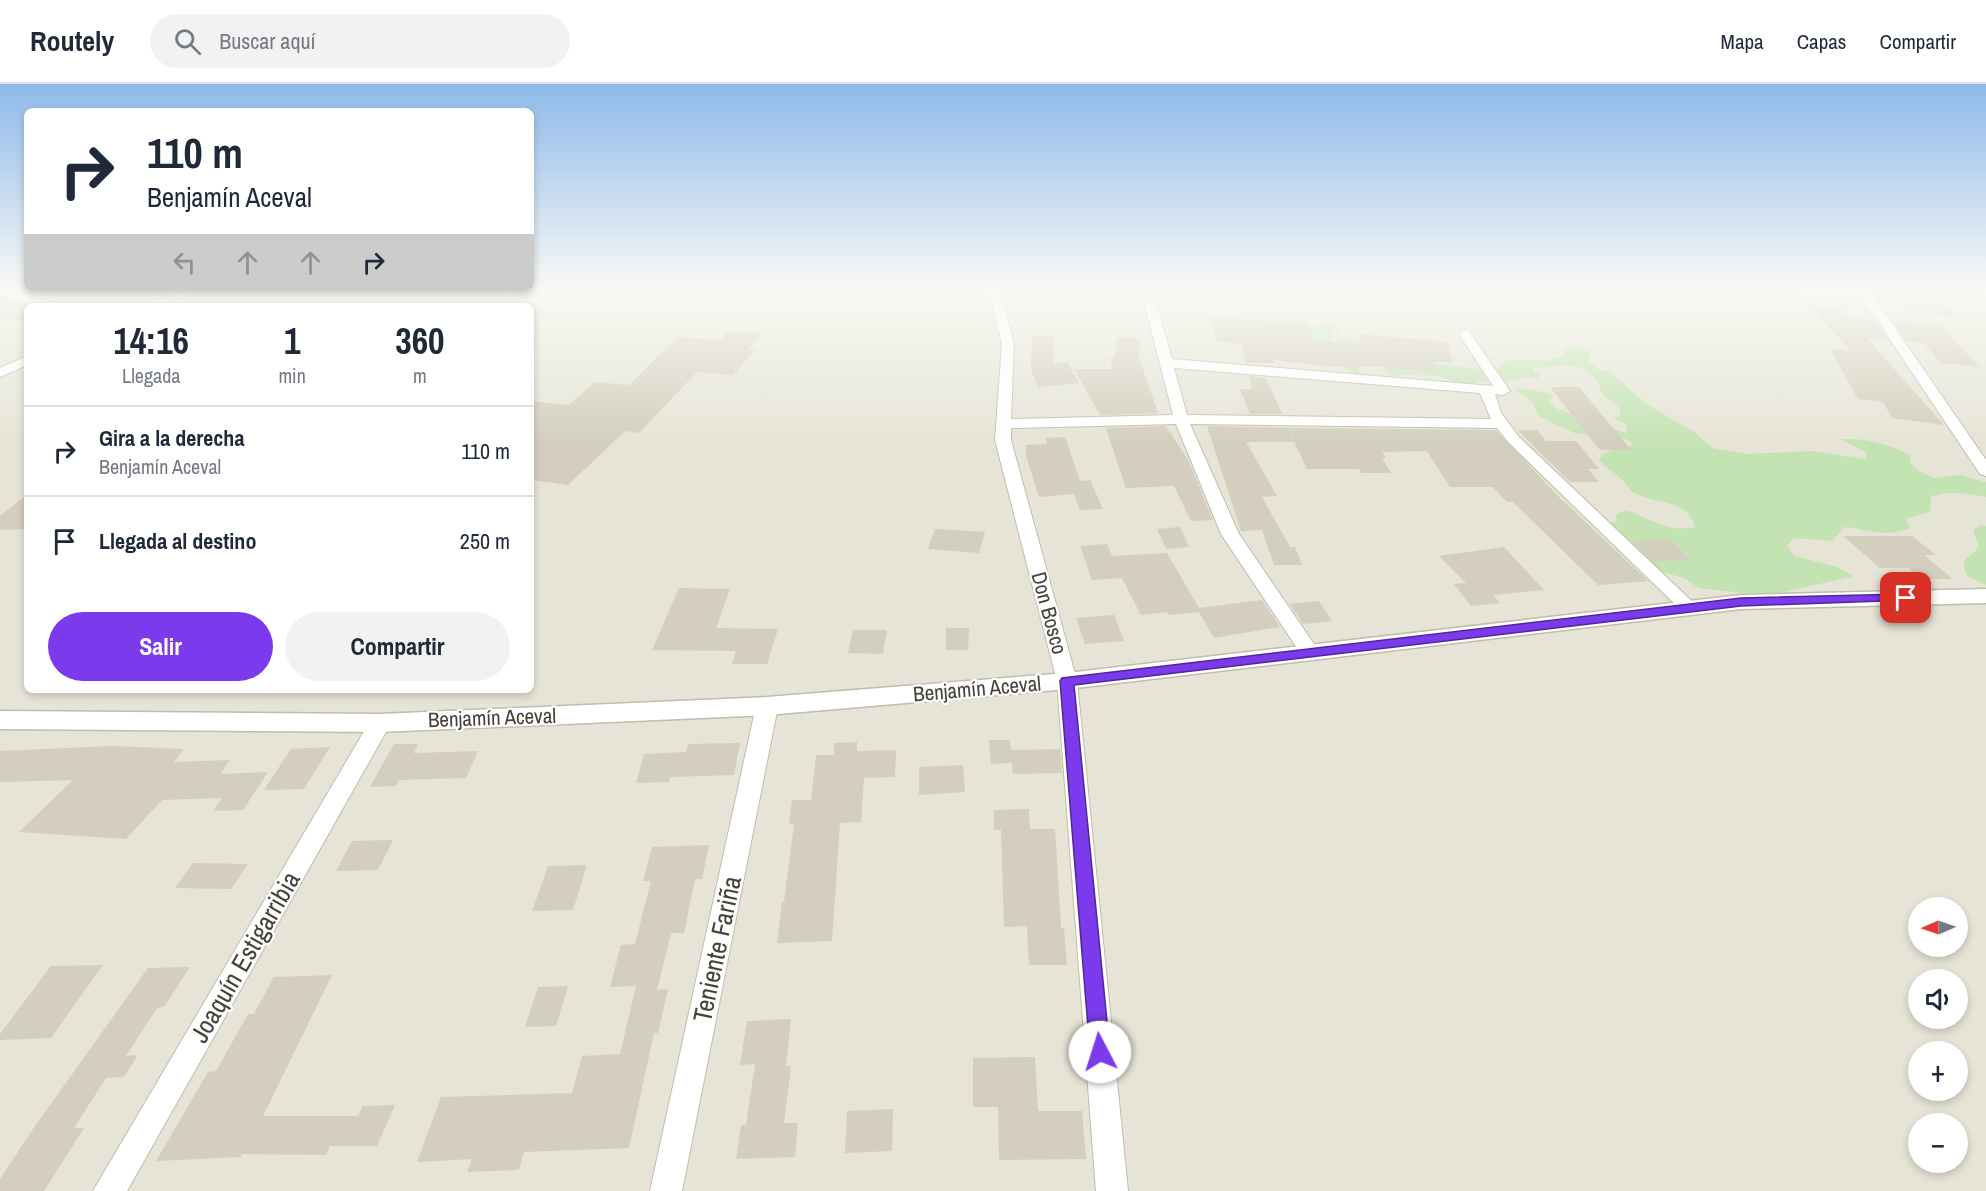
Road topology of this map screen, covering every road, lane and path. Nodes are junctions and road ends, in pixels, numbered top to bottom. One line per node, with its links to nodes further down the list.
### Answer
1 (1007, 341): 10 (street, Don Bosco)
2 (1160, 341): 6 (street)
3 (1470, 341): 8 (street)
4 (1900, 341): 12 (street)
5 (24, 361): 7 (street)
6 (1166, 363): 8 (street); 9 (street)
7 (0, 373)
8 (1486, 390): 11 (street)
9 (1181, 419): 10 (street); 11 (street); 15 (street)
10 (1005, 424): 16 (street, Don Bosco)
11 (1502, 424): 14 (street)
12 (1986, 471)
13 (1986, 596): 14 (street, Benjamín Aceval)
14 (1690, 608): 15 (street, Benjamín Aceval)
15 (1310, 654): 16 (street, Benjamín Aceval)
16 (1067, 681): 17 (street, Benjamín Aceval); 22 (street, Don Bosco)
17 (767, 706): 19 (street, Benjamín Aceval); 21 (street, Teniente Fariña)
18 (0, 720): 19 (street, Benjamín Aceval)
19 (380, 723): 20 (street, Joaquín Estigarribia)
20 (109, 1191)
21 (666, 1191)
22 (1112, 1191)

